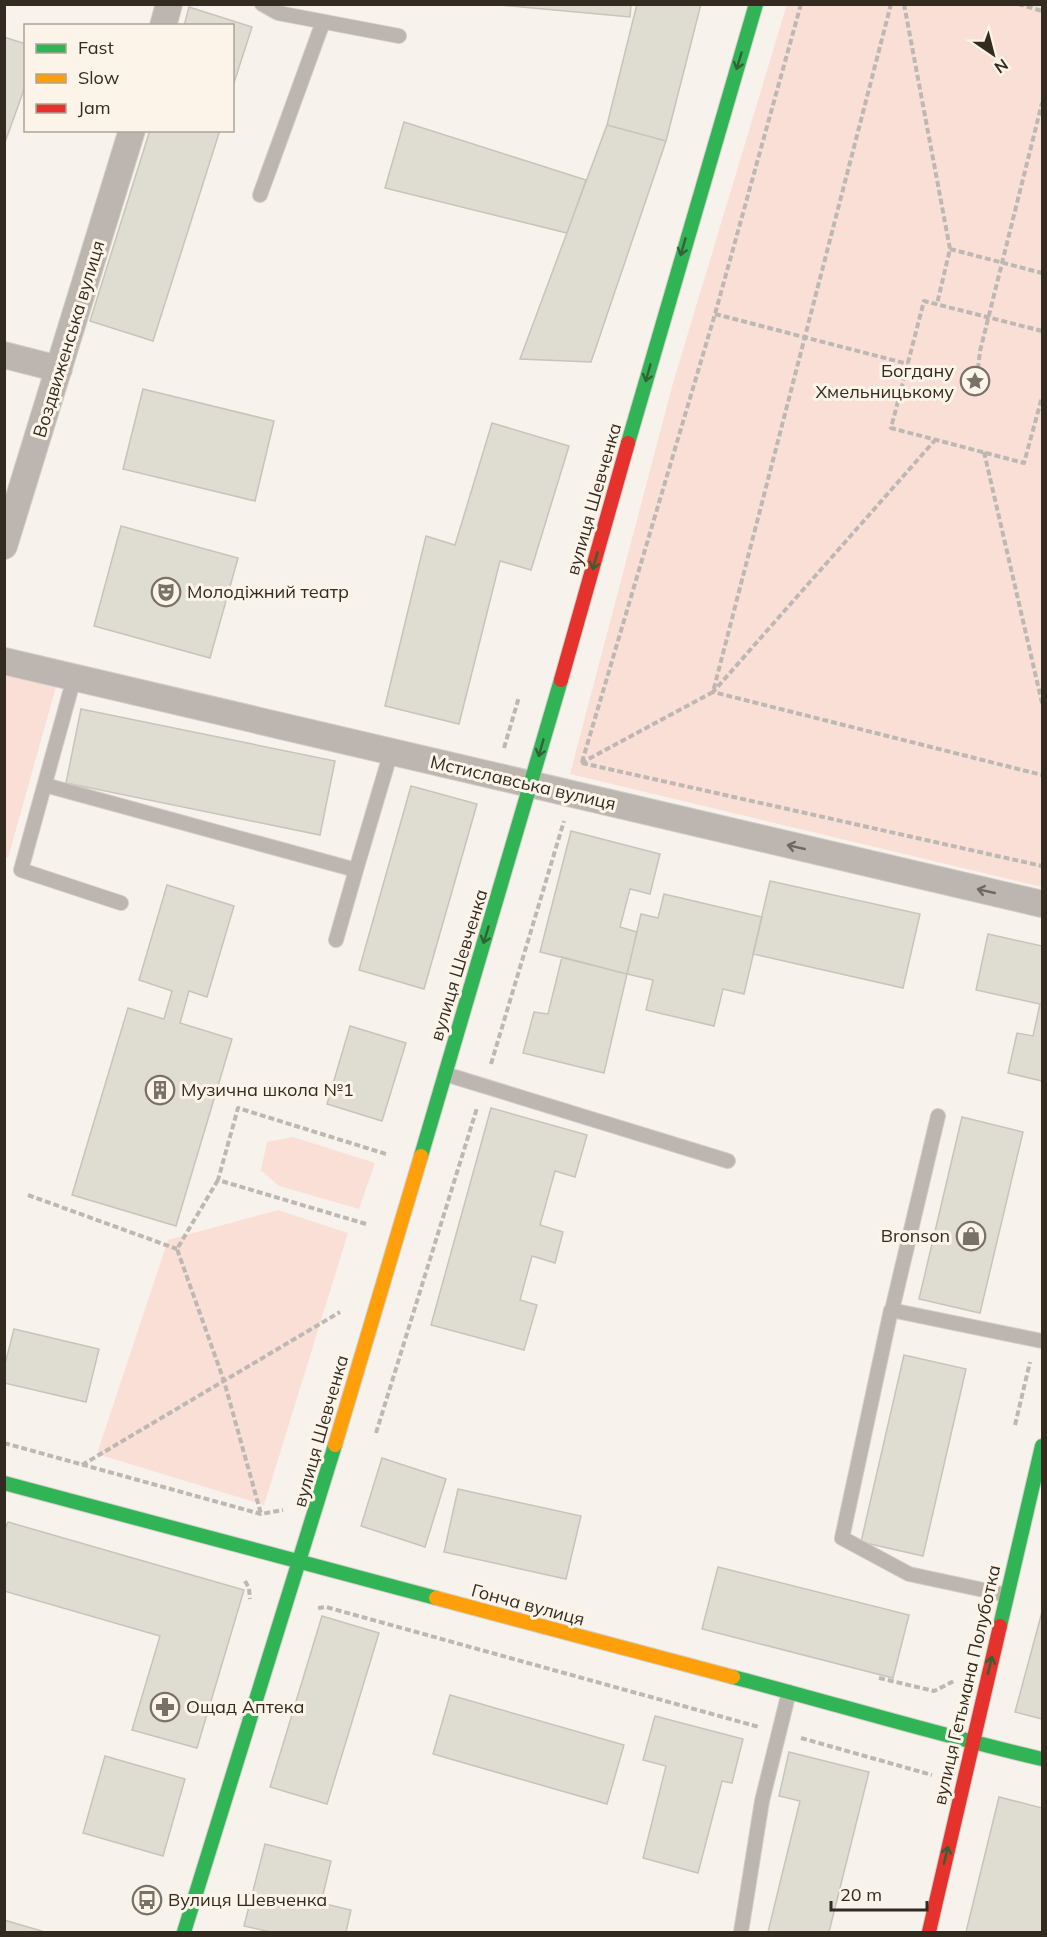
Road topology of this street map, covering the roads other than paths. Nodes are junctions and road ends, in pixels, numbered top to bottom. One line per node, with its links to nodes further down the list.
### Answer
1 (169, 4): 5 (street)
2 (262, 4): 4 (lane)
3 (756, 4): 17 (main road, вулиця Шевченка, one-way to 17)
4 (323, 22): 6 (lane); 8 (lane)
5 (164, 24)
6 (399, 36)
7 (131, 132): 10 (street, Воздвиженська вулиця)
8 (260, 195)
9 (4, 355): 10 (street)
10 (59, 369): 11 (street, Воздвиженська вулиця)
11 (11, 506): 12 (street, Воздвиженська вулиця)
12 (4, 546)
13 (4, 660): 14 (street, Мстиславська вулиця)
14 (74, 678): 15 (street, Мстиславська вулиця); 16 (lane)
15 (391, 752): 17 (street, Мстиславська вулиця); 18 (lane)
16 (45, 785): 18 (lane); 19 (lane)
17 (531, 785): 20 (street, Мстиславська вулиця, one-way to 17); 22 (main road, вулиця Шевченка, one-way to 22)
18 (356, 870): 21 (lane)
19 (121, 903)
20 (1042, 904)
21 (336, 940)
22 (445, 1074): 24 (lane); 29 (main road, вулиця Шевченка)
23 (938, 1116): 25 (lane)
24 (728, 1161)
25 (892, 1310): 26 (lane); 30 (lane)
26 (1042, 1341)
27 (1042, 1446): 30 (main road, вулиця Гетьмана Полуботка)
28 (4, 1484): 29 (main road, Гонча вулиця)
29 (300, 1564): 31 (main road, Гонча вулиця); 34 (main road, вулиця Шевченка)
30 (1007, 1595): 32 (main road, вулиця Гетьмана Полуботка, one-way to 30)
31 (789, 1692): 32 (main road, Гонча вулиця); 35 (lane)
32 (972, 1743): 33 (main road, Гонча вулиця); 36 (main road, вулиця Гетьмана Полуботка, one-way to 32)
33 (1042, 1759)
34 (184, 1932)
35 (741, 1932)
36 (929, 1932)

